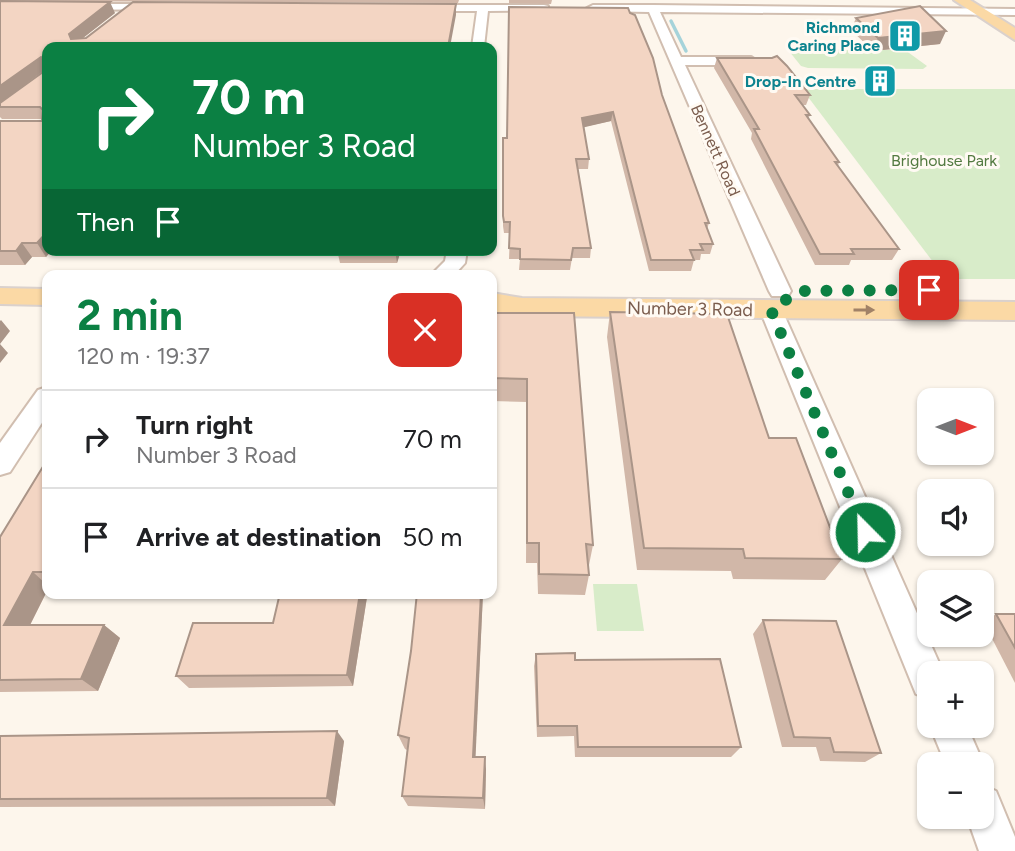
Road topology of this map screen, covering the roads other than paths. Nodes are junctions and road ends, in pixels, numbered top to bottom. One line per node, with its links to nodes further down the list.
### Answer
1 (71, 6): 2 (street)
2 (133, 7): 3 (street); 10 (street)
3 (174, 7)
4 (403, 8): 5 (street)
5 (483, 8): 6 (street); 12 (street)
6 (557, 8)
7 (581, 8): 8 (street)
8 (653, 8): 9 (street); 13 (street, Bennett Road)
9 (993, 9): 11 (main road)
10 (118, 18)
11 (1015, 35)
12 (479, 42)
13 (676, 61): 14 (street); 19 (street, Bennett Road)
14 (769, 61)
15 (1015, 290): 19 (main road, Number 3 Road)
16 (497, 295): 19 (main road, Number 3 Road)
17 (0, 296): 18 (main road)
18 (42, 297)
19 (784, 297): 20 (main road, Number 3 Road); 21 (main road, Number 3 Road, one-way to 21); 24 (street, Bennett Road)
20 (497, 303)
21 (1015, 311)
22 (42, 403): 23 (street)
23 (0, 464)
24 (921, 661)
25 (991, 829): 26 (street)
26 (1000, 851)

